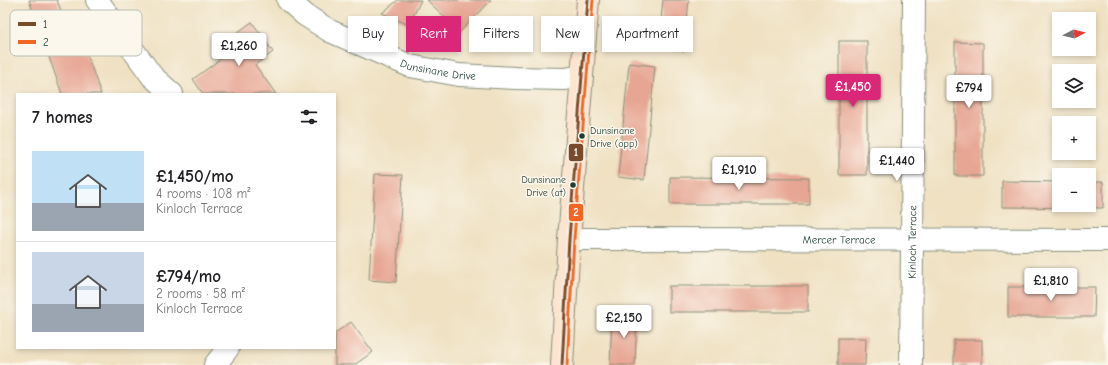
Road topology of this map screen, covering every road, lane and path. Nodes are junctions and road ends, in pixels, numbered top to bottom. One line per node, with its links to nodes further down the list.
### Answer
1 (97, 0): 5 (street)
2 (288, 0): 7 (street, Dunsinane Drive)
3 (588, 0): 7 (street)
4 (914, 0): 10 (street, Kinloch Terrace)
5 (104, 10)
6 (138, 56): 8 (street)
7 (582, 76): 9 (street)
8 (171, 93)
9 (569, 239): 10 (street, Mercer Terrace); 14 (street)
10 (913, 240): 11 (street, Mercer Terrace); 15 (street, Kinloch Terrace)
11 (1108, 240)
12 (227, 349): 13 (street)
13 (215, 365)
14 (562, 365)
15 (912, 365)

